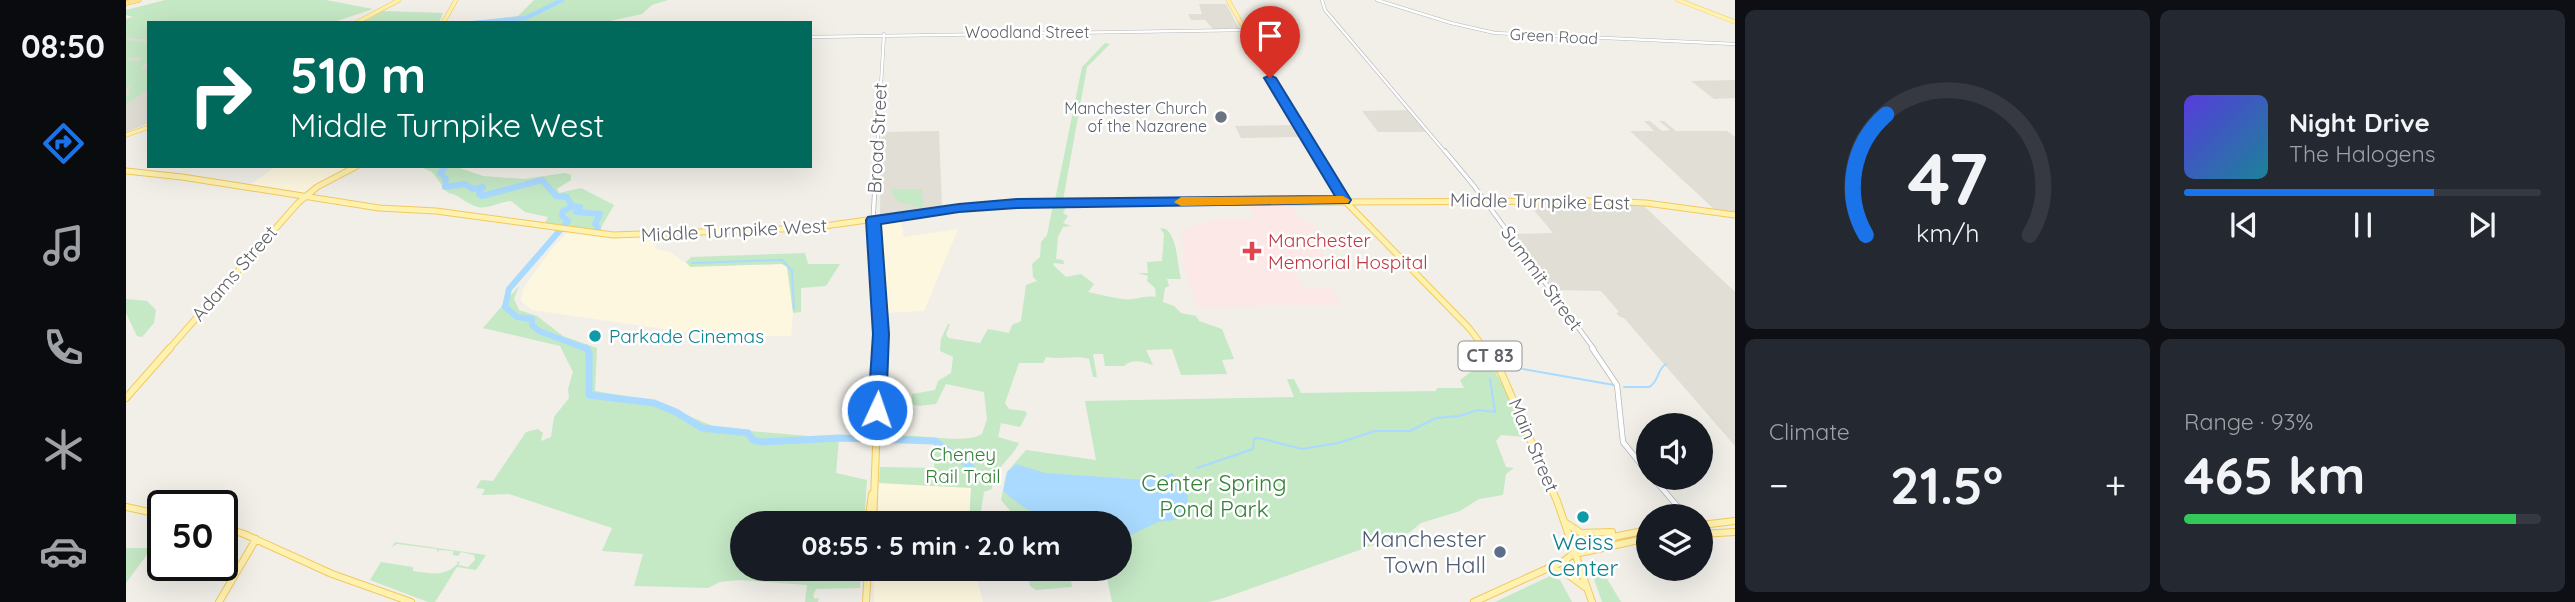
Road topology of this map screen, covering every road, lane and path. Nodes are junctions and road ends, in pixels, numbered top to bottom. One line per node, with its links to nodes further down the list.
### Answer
1 (139, 0): 8 (highway)
2 (400, 0): 9 (main road)
3 (456, 0): 10 (main road)
4 (1228, 0): 12 (main road, Main Street / CT 83)
5 (1322, 0): 22 (street, Summit Street)
6 (1377, 0): 15 (street, Green Road)
7 (1678, 0): 11 (main road)
8 (127, 1)
9 (359, 21)
10 (444, 21)
11 (1735, 22)
12 (1243, 30): 13 (street, Woodland Street); 21 (main road, Main Street / CT 83)
13 (884, 34): 14 (street, Woodland Street); 24 (street, Broad Street)
14 (812, 37)
15 (1735, 44)
16 (147, 128): 17 (main road)
17 (126, 135)
18 (353, 168): 20 (main road, Adams Street)
19 (126, 171): 20 (main road, Middle Turnpike West)
20 (303, 198): 25 (main road, Middle Turnpike West); 26 (main road, Adams Street)
21 (1344, 200): 22 (main road, Middle Turnpike East); 24 (main road, Middle Turnpike West); 33 (main road, Main Street / CT 83)
22 (1485, 200): 23 (main road, Middle Turnpike East); 27 (street, Summit Street)
23 (1735, 215)
24 (873, 220): 25 (main road, Middle Turnpike West); 31 (main road, Broad Street)
25 (561, 229)
26 (126, 398)
27 (1636, 457)
28 (1663, 490): 29 (street)
29 (1676, 504)
30 (126, 507): 32 (main road)
31 (873, 511)
32 (147, 512)
33 (1564, 521): 39 (main road); 44 (main road, Main Street / CT 83)
34 (1735, 521): 35 (main road)
35 (1713, 523)
36 (1636, 531): 39 (main road)
37 (1735, 532): 40 (main road)
38 (238, 533): 41 (main road)
39 (1622, 533): 43 (main road); 44 (main road)
40 (1713, 533)
41 (256, 539): 48 (main road); 49 (main road)
42 (1636, 540): 43 (main road)
43 (1629, 541): 44 (main road)
44 (1575, 554): 45 (main road); 47 (main road, Main Street / CT 83)
45 (1548, 568): 47 (main road); 51 (main road)
46 (867, 581): 50 (main road)
47 (1586, 589): 52 (main road, Main Street / CT 83)
48 (219, 602)
49 (411, 602)
50 (866, 602)
51 (1474, 602)
52 (1592, 602)

